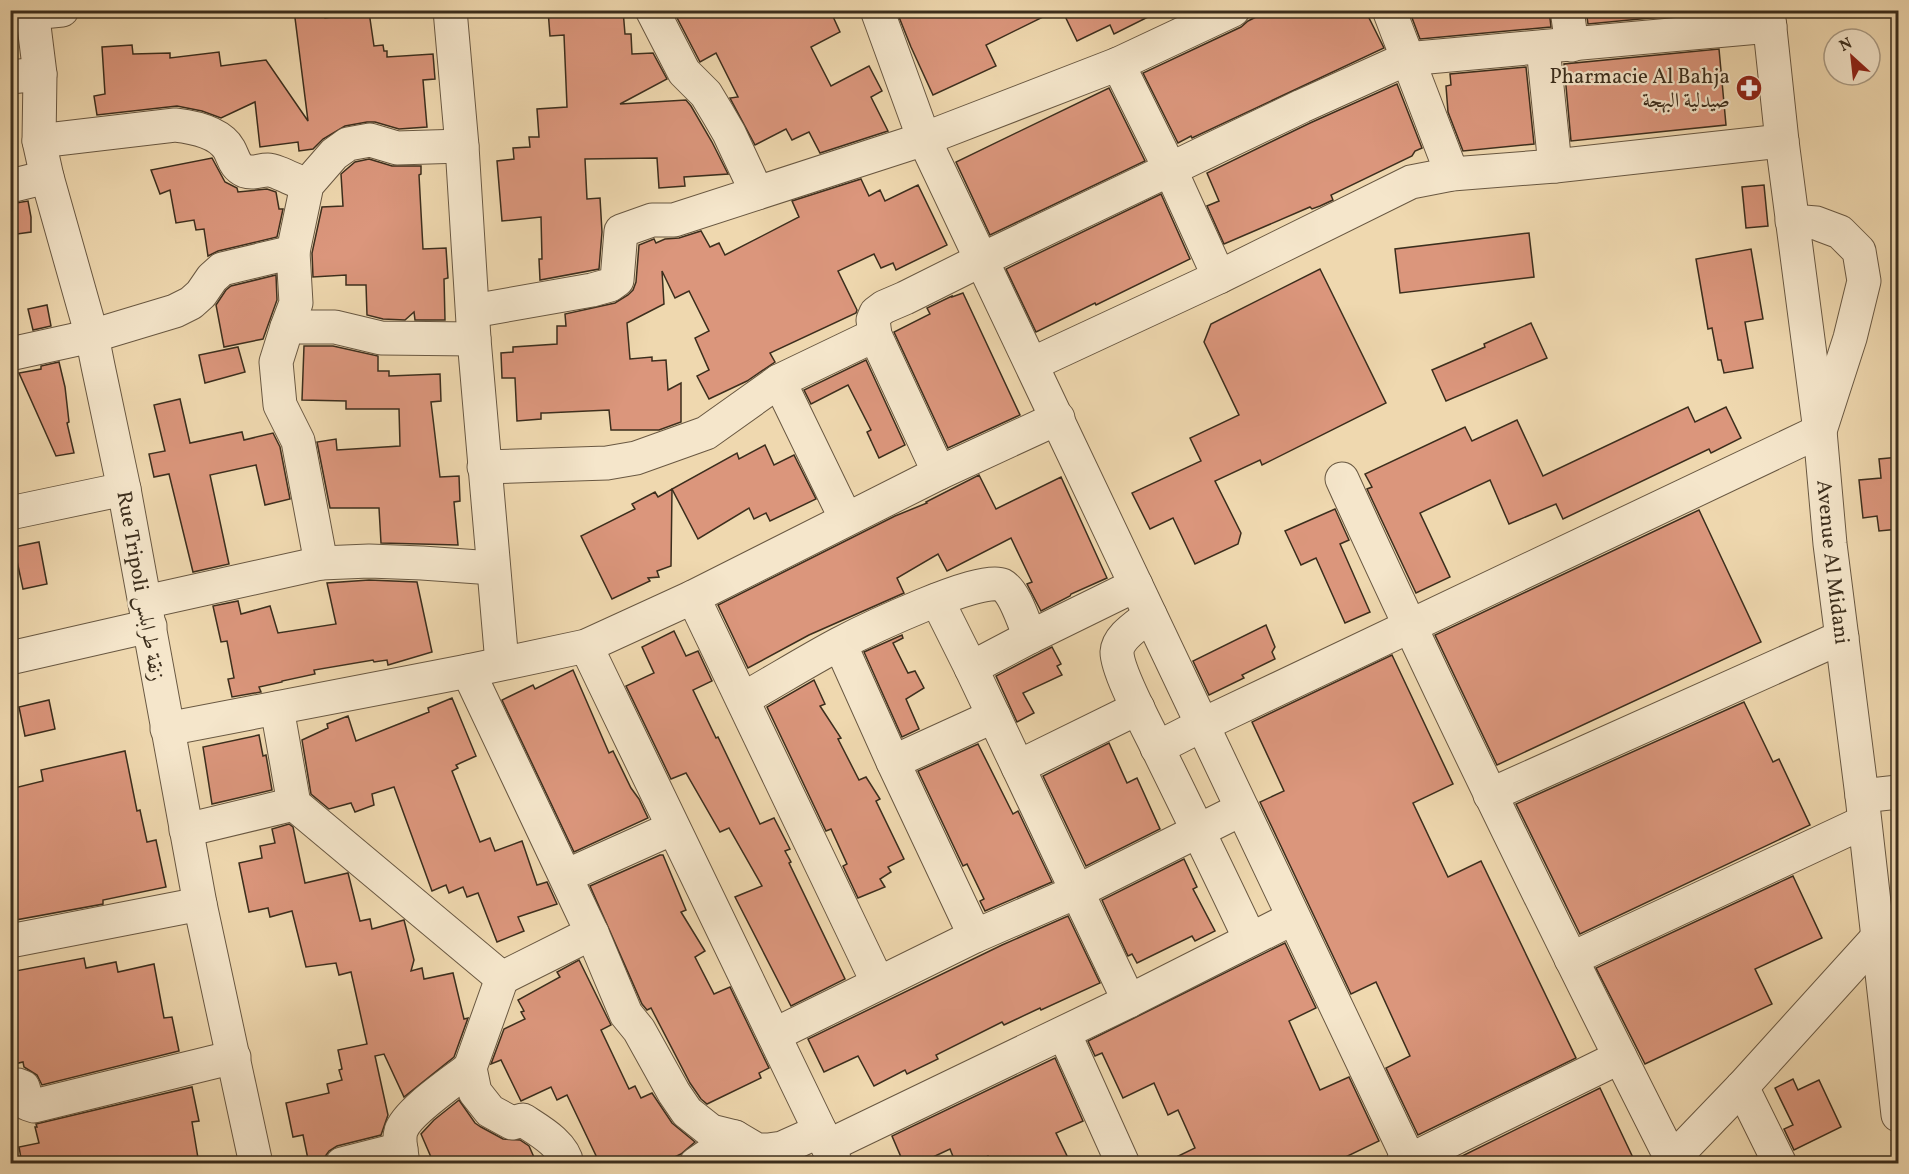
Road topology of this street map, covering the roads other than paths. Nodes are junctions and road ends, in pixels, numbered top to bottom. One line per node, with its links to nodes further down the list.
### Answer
1 (450, 10): 16 (street)
2 (652, 10): 23 (street)
3 (877, 10): 13 (street)
4 (1233, 10): 11 (street)
5 (1389, 10): 10 (street)
6 (1567, 10): 9 (street)
7 (42, 11): 12 (street, Rue Tripoli زنقة طرابلس)
8 (1769, 18): 9 (street); 15 (street, Avenue Al Midani)
9 (1558, 46): 10 (street); 17 (street)
10 (1406, 59): 18 (street); 19 (street)
11 (1118, 64): 13 (street); 18 (street)
12 (25, 75): 14 (street, Rue Tripoli زنقة طرابلس)
13 (924, 139): 23 (street); 26 (street)
14 (39, 141): 20 (street, Rue Tripoli زنقة طرابلس); 21 (street)
15 (1782, 141): 17 (street); 24 (street, Avenue Al Midani)
16 (462, 146): 21 (street); 28 (street)
17 (1555, 166): 19 (street)
18 (1170, 169): 26 (street); 27 (street)
19 (1452, 174): 27 (street)
20 (47, 177): 22 (street); 31 (street, Rue Tripoli زنقة طرابلس)
21 (307, 185): 25 (street)
22 (10, 186)
23 (757, 194): 28 (street)
24 (1792, 221): 36 (street, Avenue Al Midani); 36 (street)
25 (293, 252): 29 (street); 31 (street)
26 (983, 259): 30 (street); 33 (street)
27 (1219, 277): 33 (street)
28 (473, 325): 29 (street); 37 (street)
29 (287, 327): 43 (street)
30 (875, 335): 34 (street); 38 (street)
31 (92, 336): 32 (street); 40 (street, Rue Tripoli زنقة طرابلس)
32 (10, 354)
33 (1032, 364): 35 (street)
34 (778, 381): 37 (street); 42 (street)
35 (1058, 418): 38 (street); 45 (street)
36 (1820, 431): 50 (street); 52 (street, Avenue Al Midani)
37 (484, 467): 44 (street)
38 (939, 473): 42 (street)
39 (1342, 479): 50 (street)
40 (124, 489): 41 (street); 48 (street, Rue Tripoli زنقة طرابلس)
41 (10, 513)
42 (846, 519): 46 (street)
43 (321, 563): 44 (street); 48 (street)
44 (493, 568): 56 (street)
45 (1136, 585): 49 (street); 51 (street)
46 (693, 597): 54 (street); 59 (street)
47 (937, 600): 51 (street); 53 (street); 57 (street)
48 (147, 614): 55 (street); 64 (street, Rue Tripoli زنقة طرابلس)
49 (1150, 615): 61 (street); 63 (street)
50 (1410, 627): 63 (street); 69 (street)
51 (1030, 636): 57 (street)
52 (1842, 637): 69 (street); 72 (street, Avenue Al Midani)
53 (840, 644): 59 (street); 66 (street)
54 (586, 646): 56 (street); 73 (street)
55 (10, 658)
56 (502, 663): 58 (street)
57 (971, 668): 62 (street)
58 (468, 671): 60 (street); 76 (street)
59 (743, 699): 87 (street)
60 (277, 708): 64 (street); 70 (street)
61 (1138, 708): 65 (street); 67 (street)
62 (994, 716): 66 (street); 67 (street)
63 (1202, 725): 65 (street); 71 (street)
64 (167, 729): 74 (street, Rue Tripoli زنقة طرابلس)
65 (1157, 748): 75 (street)
66 (893, 762): 81 (street)
67 (1018, 767): 77 (street)
68 (1899, 792): 72 (street)
69 (1490, 795): 85 (street)
70 (294, 804): 74 (street); 86 (street)
71 (1242, 809): 75 (street); 79 (street)
72 (1863, 809): 82 (street, Avenue Al Midani); 85 (street)
73 (673, 828): 76 (street); 90 (street)
74 (186, 830): 78 (street, Rue Tripoli زنقة طرابلس)
75 (1198, 830): 77 (street); 83 (street)
76 (566, 876): 80 (street)
77 (1076, 892): 81 (street); 88 (street)
78 (200, 903): 84 (street); 91 (street, Rue Tripoli زنقة طرابلس)
79 (1293, 918): 83 (street); 100 (street)
80 (592, 933): 86 (street); 97 (street)
81 (975, 936): 87 (street)
82 (1877, 938): 95 (street); 96 (street, Avenue Al Midani)
83 (1250, 939): 88 (street)
84 (10, 941)
85 (1571, 959): 92 (street)
86 (502, 978): 93 (street)
87 (878, 983): 90 (street)
88 (1129, 1001): 89 (street)
89 (1064, 1033): 98 (street); 106 (street)
90 (774, 1035): 98 (street)
91 (234, 1057): 94 (street); 102 (street, Rue Tripoli زنقة طرابلس)
92 (1620, 1058): 100 (street); 101 (street)
93 (470, 1068): 99 (street); 104 (street)
94 (10, 1086)
95 (1742, 1087): 101 (street); 107 (street)
96 (1899, 1115)
97 (735, 1137): 98 (street); 105 (street)
98 (828, 1147)
99 (402, 1156): 103 (street)
100 (1407, 1162)
101 (1671, 1162)
102 (256, 1164)
103 (342, 1164)
104 (567, 1164)
105 (696, 1164)
106 (1123, 1164)
107 (1780, 1164)

